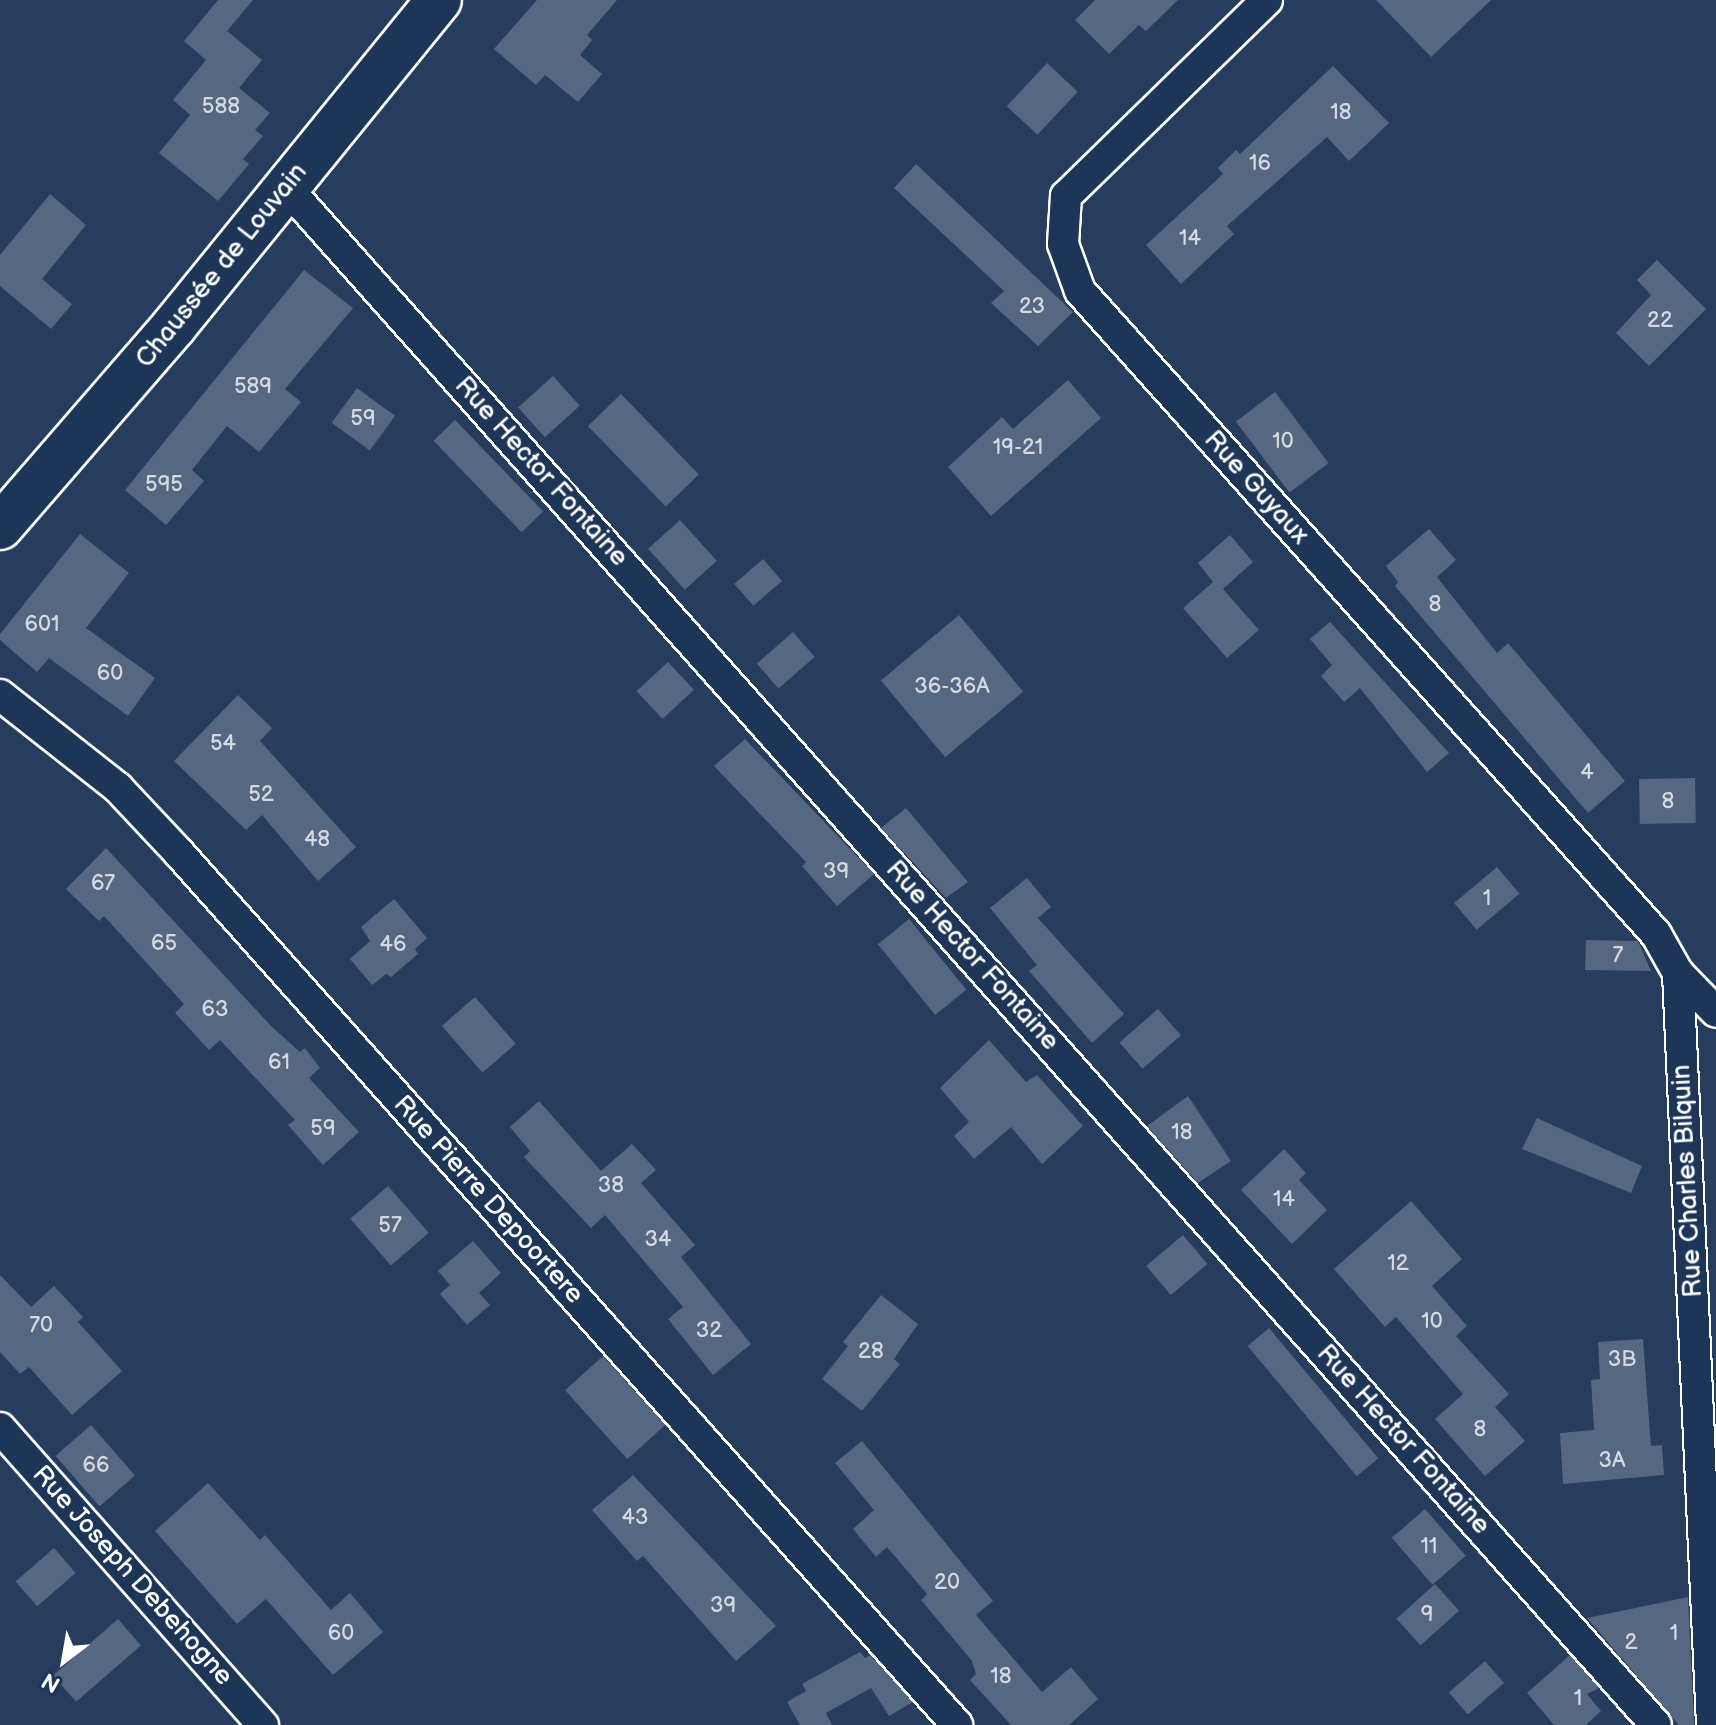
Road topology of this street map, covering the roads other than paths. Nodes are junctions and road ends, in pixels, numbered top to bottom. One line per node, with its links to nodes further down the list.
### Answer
1 (439, 0): 3 (main road, Chaussée de Louvain)
2 (1267, 0): 6 (street, Rue Guyaux)
3 (287, 188): 4 (main road, Chaussée de Louvain); 11 (street, Rue Hector Fontaine)
4 (0, 527)
5 (0, 695): 10 (street, Rue Pierre Depoortere)
6 (1678, 973): 7 (street); 12 (street, Rue Charles Bilquin)
7 (1716, 1012)
8 (0, 1428): 9 (street, Rue Joseph Debehogne)
9 (263, 1725)
10 (957, 1725)
11 (1656, 1725)
12 (1712, 1725)

